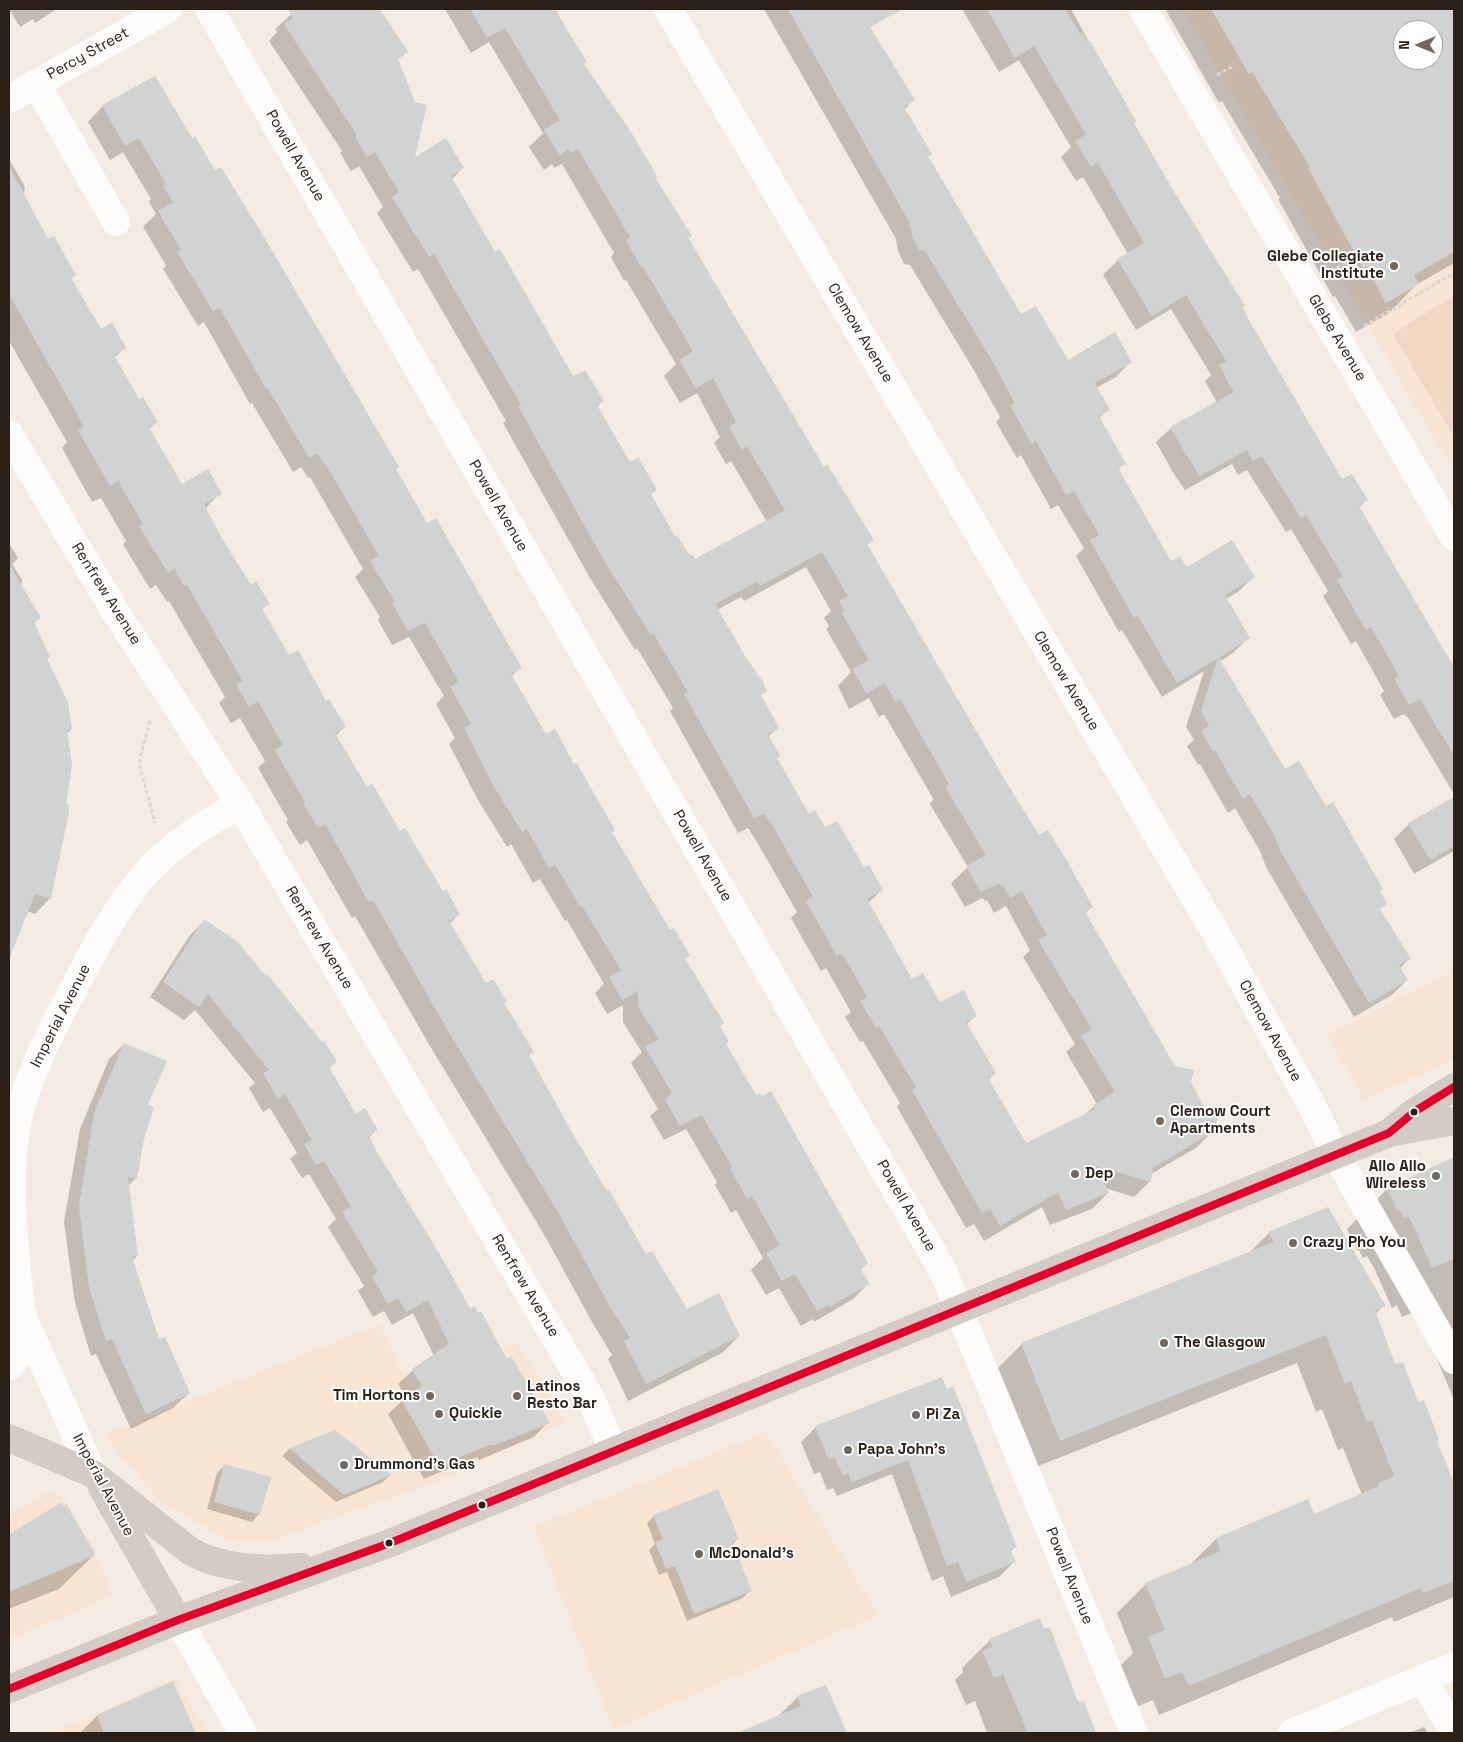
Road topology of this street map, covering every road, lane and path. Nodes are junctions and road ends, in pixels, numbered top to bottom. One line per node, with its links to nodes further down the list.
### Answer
1 (168, 9): 7 (street, Percy Street)
2 (209, 9): 23 (street, Powell Avenue)
3 (668, 9): 22 (street, Clemow Avenue)
4 (1143, 9): 13 (street, Glebe Avenue)
5 (1234, 66): 6 (path)
6 (1211, 79)
7 (36, 83): 8 (street, Percy Street); 9 (street)
8 (9, 99)
9 (116, 222)
10 (1350, 260): 11 (path)
11 (1327, 273)
12 (1454, 273): 13 (path)
13 (1338, 340): 15 (street, Glebe Avenue)
14 (9, 434): 17 (street, Renfrew Avenue)
15 (1454, 537)
16 (153, 713): 18 (path)
17 (240, 804): 24 (street, Imperial Avenue); 28 (street, Renfrew Avenue)
18 (155, 825)
19 (1454, 1087): 21 (main road)
20 (1454, 1121): 21 (main road)
21 (1389, 1133): 22 (main road)
22 (1336, 1155): 23 (main road); 25 (street, Clemow Avenue)
23 (958, 1310): 28 (main road); 37 (street, Powell Avenue)
24 (24, 1320): 26 (street, Imperial Avenue); 29 (street, Imperial Avenue)
25 (1454, 1360)
26 (9, 1367)
27 (9, 1438): 29 (main road)
28 (614, 1451): 30 (main road)
29 (94, 1474): 30 (main road); 31 (main road, Imperial Avenue)
30 (330, 1564): 31 (main road)
31 (178, 1620): 34 (main road); 36 (street)
32 (1454, 1666): 33 (street)
33 (1423, 1680): 35 (street); 38 (street)
34 (9, 1689)
35 (1454, 1732)
36 (243, 1733)
37 (1134, 1733)
38 (1292, 1733)

